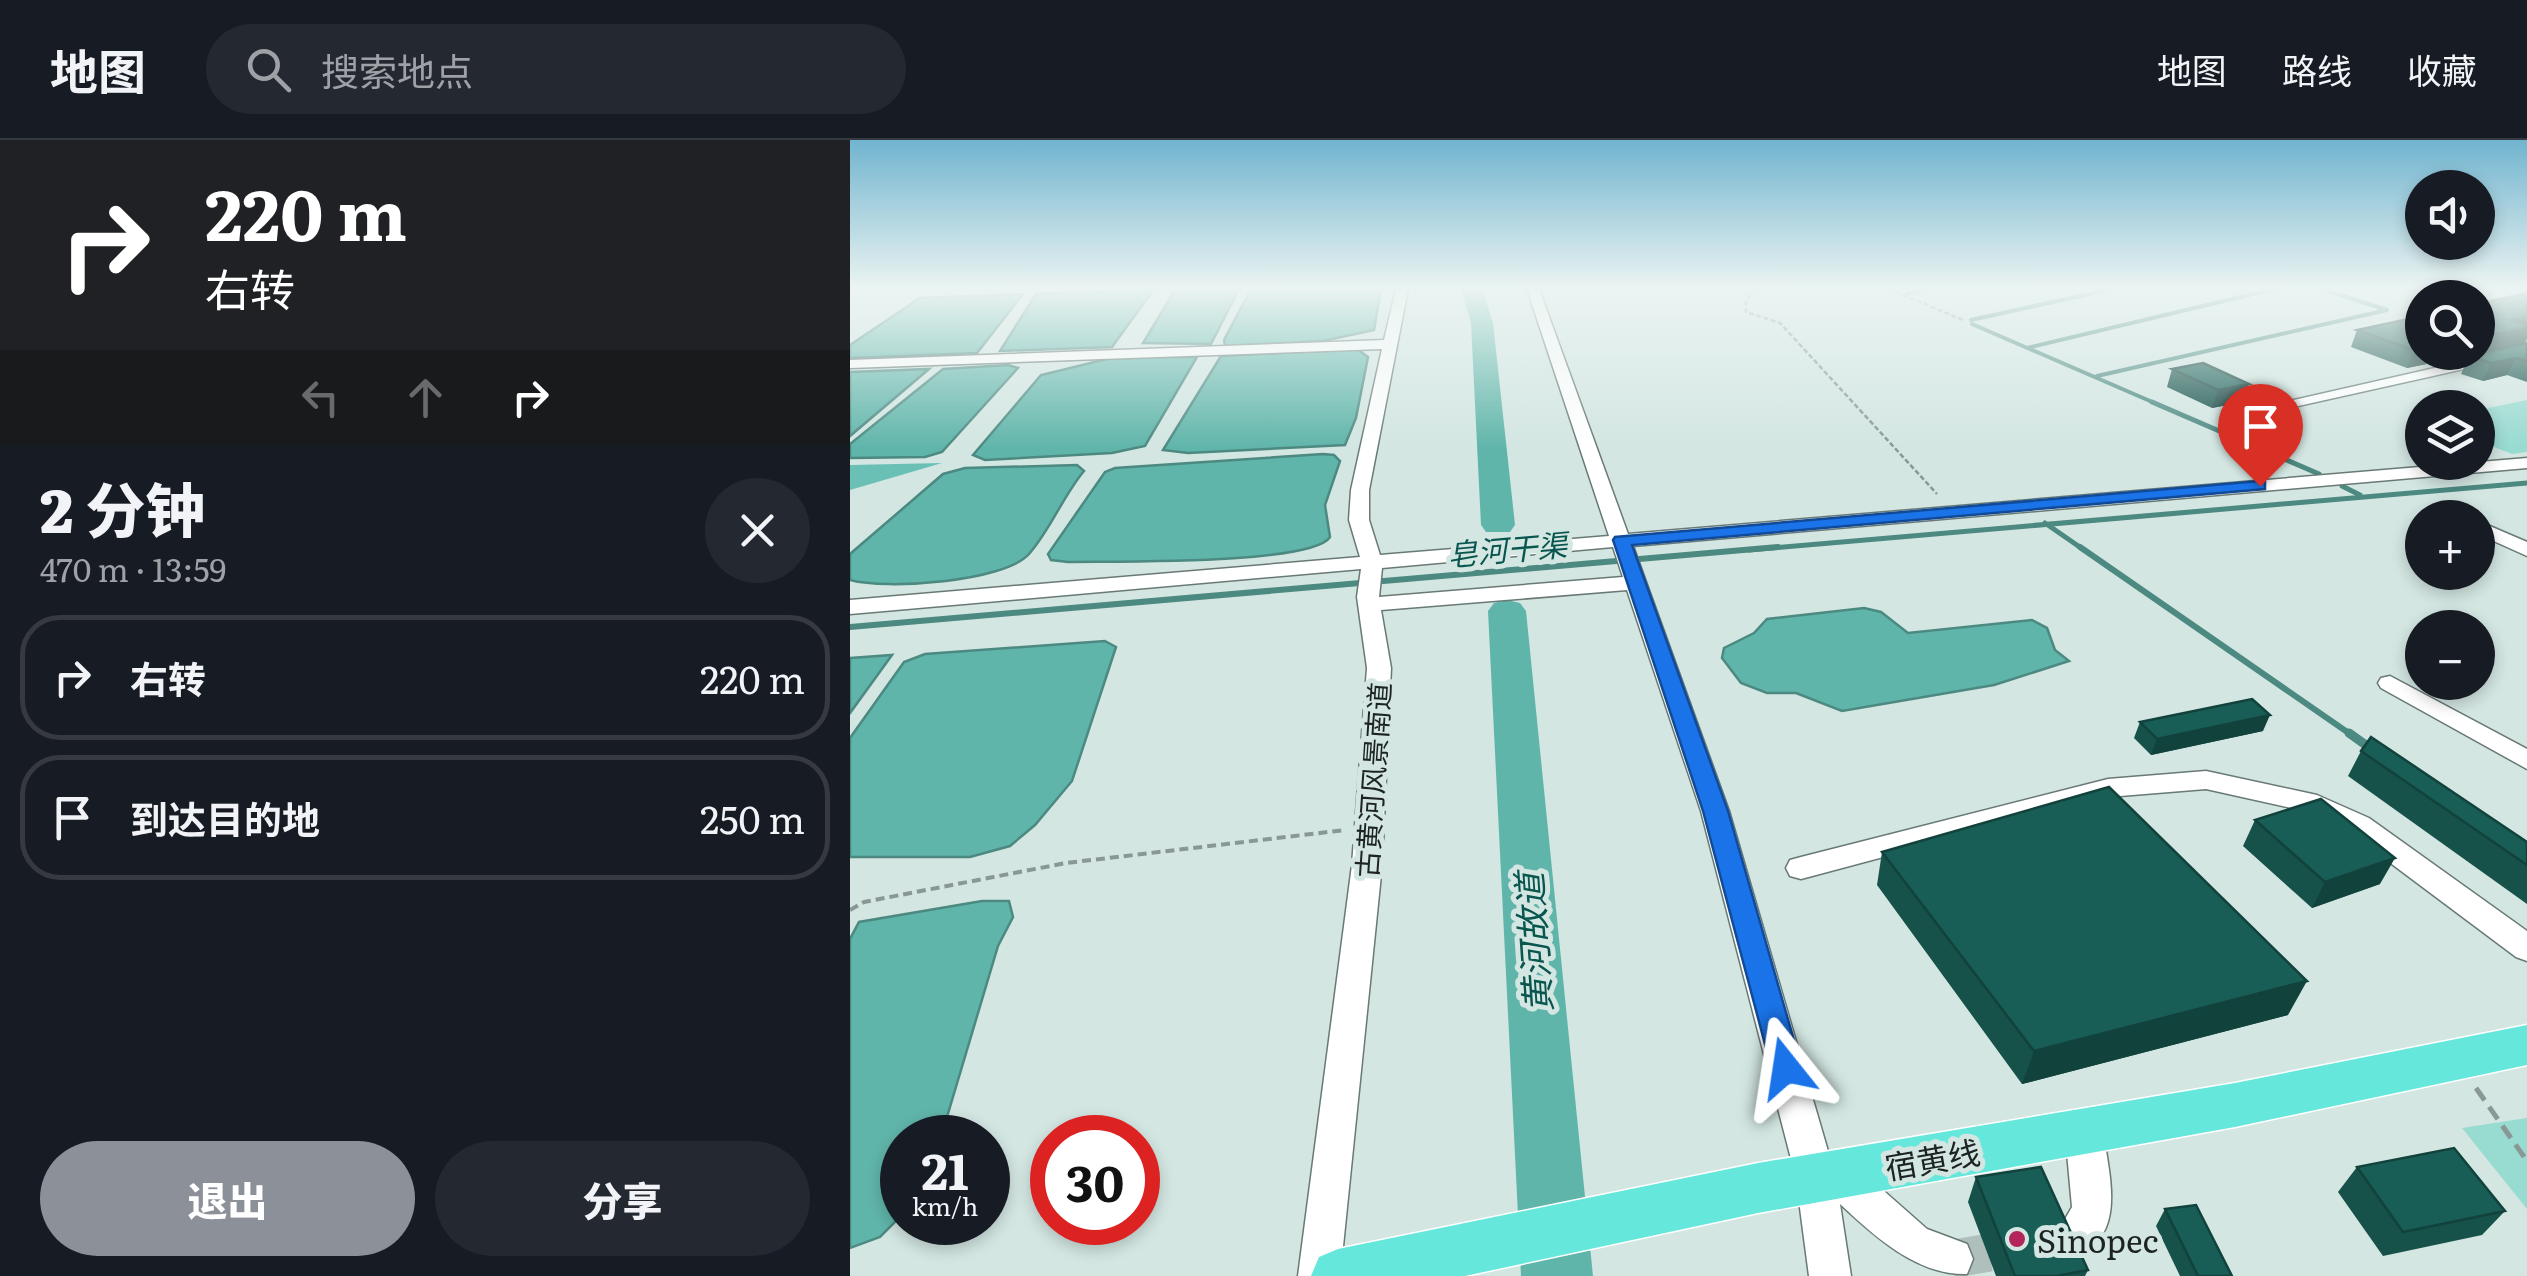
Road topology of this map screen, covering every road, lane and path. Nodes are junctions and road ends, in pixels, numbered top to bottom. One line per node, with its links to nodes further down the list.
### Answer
1 (1552, 342): 10 (street)
2 (1798, 342): 8 (path)
3 (1391, 344): 5 (street); 13 (street, 古黄河风景南道)
4 (2527, 351): 6 (street)
5 (850, 364)
6 (2232, 416)
7 (2527, 462): 8 (street)
8 (1954, 512): 10 (street)
9 (2495, 535): 11 (street)
10 (1622, 543): 12 (street); 13 (street)
11 (2527, 550)
12 (1632, 579): 13 (street); 25 (street)
13 (1370, 581): 14 (street); 17 (street, 古黄河风景南道)
14 (850, 607)
15 (2390, 683): 16 (street)
16 (2527, 760)
17 (1369, 826): 19 (path); 28 (street, 古黄河风景南道)
18 (1802, 868): 20 (street)
19 (850, 910)
20 (2527, 948)
21 (2527, 1044): 22 (main road, 宿黄线)
22 (2457, 1059): 23 (main road, 宿黄线); 24 (path)
23 (2084, 1131): 25 (main road, 宿黄线); 26 (street)
24 (2527, 1162)
25 (1826, 1176): 27 (street); 29 (main road, 宿黄线); 30 (street)
26 (2074, 1238)
27 (1952, 1258)
28 (1319, 1276)
29 (1338, 1276)
30 (1830, 1276)

